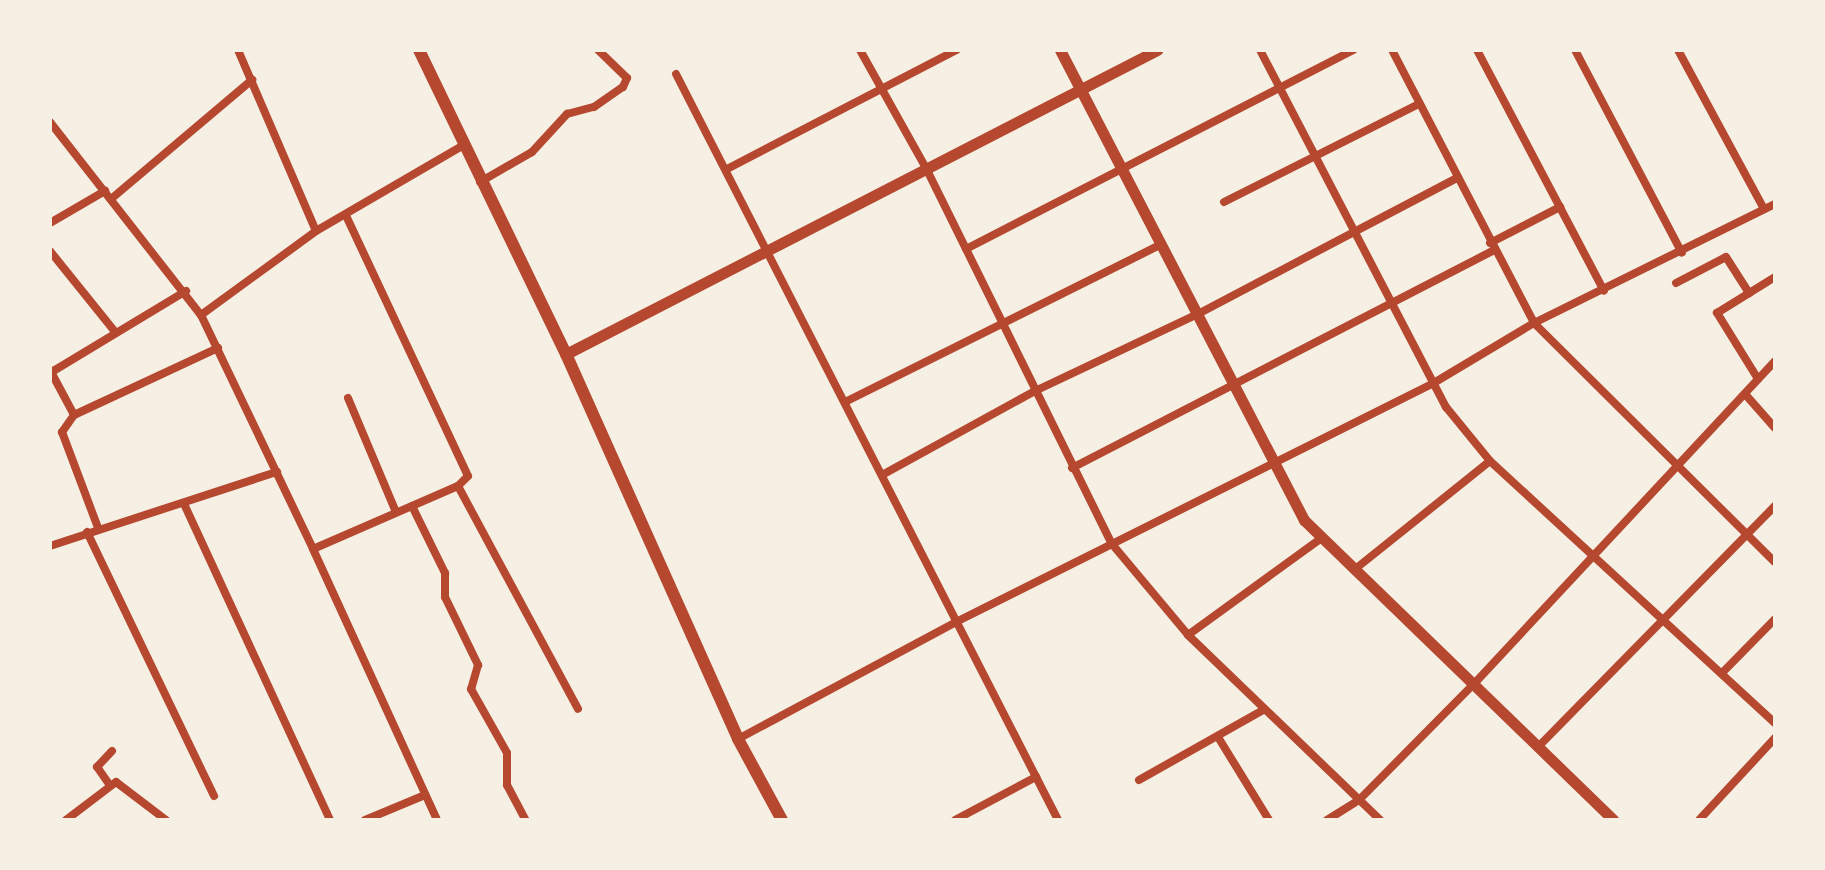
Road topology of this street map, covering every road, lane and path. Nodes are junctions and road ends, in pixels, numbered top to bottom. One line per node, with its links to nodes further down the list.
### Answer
1 (238, 50): 15 (street)
2 (598, 50): 27 (street)
3 (860, 50): 18 (street)
4 (957, 50): 18 (street)
5 (1060, 50): 17 (street)
6 (1157, 50): 17 (street)
7 (1260, 50): 16 (street)
8 (1354, 50): 16 (street)
9 (1392, 50): 19 (street)
10 (1477, 50): 31 (street)
11 (1575, 50): 42 (street)
12 (1678, 50): 32 (street)
13 (421, 51): 21 (main road)
14 (676, 74): 25 (street)
15 (252, 80): 28 (street); 35 (street)
16 (1279, 87): 22 (street); 24 (street)
17 (1081, 89): 23 (street); 24 (street)
18 (883, 90): 23 (street); 25 (street)
19 (1419, 104): 22 (street); 26 (street)
20 (50, 122): 28 (street)
21 (462, 146): 27 (main road); 33 (street)
22 (1314, 160): 29 (street); 36 (street)
23 (926, 168): 39 (street); 40 (street)
24 (1122, 168): 37 (street); 40 (street)
25 (727, 169): 39 (street)
26 (1457, 178): 36 (street); 38 (street)
27 (480, 182): 55 (main road)
28 (108, 195): 34 (street); 45 (street)
29 (1224, 202)
30 (1775, 204): 32 (street)
31 (1560, 207): 38 (street); 46 (street)
32 (1764, 209): 42 (street)
33 (346, 215): 35 (street); 73 (street)
34 (50, 223)
35 (316, 231): 49 (street)
36 (1351, 232): 48 (street); 50 (street)
37 (1160, 245): 50 (street); 51 (street)
38 (1492, 246): 48 (street); 52 (street)
39 (768, 248): 55 (street); 64 (street)
40 (966, 249): 51 (street)
41 (50, 251): 53 (street)
42 (1682, 253): 46 (street)
43 (1775, 277): 47 (street)
44 (1676, 283): 47 (street)
45 (186, 291): 49 (street); 53 (street)
46 (1604, 291): 52 (street)
47 (1749, 293): 58 (street)
48 (1388, 303): 59 (street); 60 (street)
49 (201, 315): 54 (street)
50 (1196, 315): 60 (street); 61 (street)
51 (1002, 323): 61 (street); 64 (street)
52 (1534, 323): 59 (street); 70 (street)
53 (116, 333): 57 (street)
54 (218, 348): 65 (street); 71 (street)
55 (566, 354): 99 (main road)
56 (1775, 361): 58 (street)
57 (50, 372): 65 (street)
58 (1758, 379): 62 (street)
59 (1432, 384): 67 (street); 68 (street)
60 (1232, 387): 68 (street); 69 (street)
61 (1035, 391): 69 (street); 72 (street)
62 (1745, 394): 66 (street); 70 (street)
63 (348, 398): 77 (street)
64 (845, 402): 72 (street)
65 (74, 415): 78 (street)
66 (1775, 428)
67 (1490, 461): 85 (street); 87 (street)
68 (1273, 467): 81 (street); 82 (street)
69 (1072, 468): 82 (street)
70 (1678, 470): 80 (street); 85 (street)
71 (277, 472): 74 (street); 84 (street)
72 (882, 475): 90 (street)
73 (458, 486): 75 (street); 94 (street)
74 (185, 506): 78 (street); 110 (street)
75 (412, 506): 77 (street); 113 (street)
76 (1775, 506): 80 (street)
77 (396, 512): 84 (street)
78 (98, 528): 79 (street)
79 (87, 532): 83 (street); 106 (street)
80 (1746, 536): 86 (street); 88 (street)
81 (1320, 539): 87 (street); 91 (street)
82 (1112, 544): 90 (street); 91 (street)
83 (50, 546)
84 (313, 549): 105 (street)
85 (1593, 554): 88 (street); 93 (street)
86 (1775, 562)
87 (1354, 570): 93 (street)
88 (1662, 619): 92 (street); 100 (street)
89 (1775, 619): 92 (street)
90 (956, 622): 99 (street); 102 (street)
91 (1188, 635): 95 (street)
92 (1722, 673): 96 (street)
93 (1472, 686): 100 (street); 107 (street)
94 (578, 709)
95 (1263, 710): 97 (street); 107 (street)
96 (1775, 723)
97 (1218, 737): 103 (street); 117 (street)
98 (1775, 738): 121 (street)
99 (738, 739): 114 (main road)
100 (1538, 747): 120 (street)
101 (112, 751): 104 (street)
102 (1036, 777): 115 (street); 116 (street)
103 (1139, 780)
104 (109, 784): 108 (street); 109 (street)
105 (425, 795): 111 (street); 112 (street)
106 (214, 796)
107 (1359, 800): 118 (street); 119 (street)
108 (66, 820)
109 (166, 820)
110 (330, 820)
111 (365, 820)
112 (437, 820)
113 (526, 820)
114 (782, 820)
115 (955, 820)
116 (1058, 820)
117 (1269, 820)
118 (1327, 820)
119 (1380, 820)
120 (1614, 820)
121 (1699, 820)

